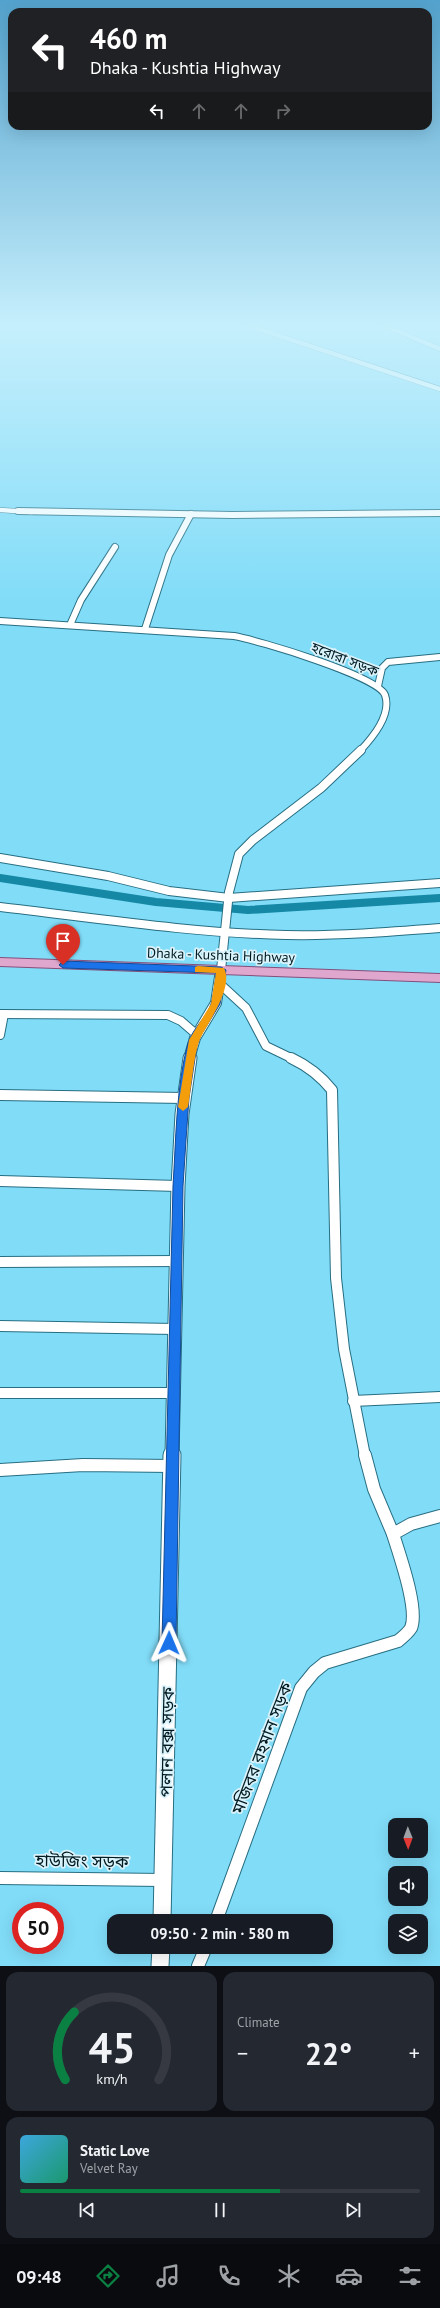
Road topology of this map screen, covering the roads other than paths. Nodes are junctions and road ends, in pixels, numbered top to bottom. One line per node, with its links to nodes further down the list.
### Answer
1 (0, 510): 3 (street)
2 (440, 513): 3 (street)
3 (190, 514): 7 (street)
4 (116, 547): 6 (street)
5 (0, 621): 6 (street, হরোরা সড়ক)
6 (70, 625): 7 (street, হরোরা সড়ক)
7 (145, 629): 9 (street, হরোরা সড়ক)
8 (440, 657): 9 (street)
9 (378, 686): 12 (street, হরোরা সড়ক)
10 (0, 858): 12 (street)
11 (440, 882): 12 (street)
12 (229, 899): 15 (street, হরোরা সড়ক)
13 (0, 907): 15 (street)
14 (440, 928): 15 (street)
15 (224, 932): 17 (street, হরোরা সড়ক)
16 (0, 962): 17 (main road, Dhaka - Kushtia Highway)
17 (221, 977): 18 (main road, Dhaka - Kushtia Highway); 20 (main road, পলান বক্স সড়ক); 33 (street, মজিবর রহমান সড়ক)
18 (440, 978)
19 (2, 1014): 20 (street); 21 (street)
20 (196, 1034): 23 (main road, পলান বক্স সড়ক)
21 (0, 1035)
22 (0, 1094): 23 (street)
23 (184, 1098): 25 (main road, পলান বক্স সড়ক)
24 (0, 1181): 25 (street)
25 (178, 1186): 26 (main road, পলান বক্স সড়ক)
26 (177, 1261): 27 (street); 29 (main road, পলান বক্স সড়ক)
27 (0, 1262)
28 (0, 1326): 29 (street)
29 (175, 1329): 31 (main road, পলান বক্স সড়ক)
30 (0, 1393): 31 (street)
31 (174, 1393): 34 (main road, পলান বক্স সড়ক)
32 (440, 1397): 33 (street)
33 (353, 1401): 37 (street, মজিবর রহমান সড়ক)
34 (173, 1466): 35 (street); 39 (main road, পলান বক্স সড়ক)
35 (0, 1470)
36 (440, 1516): 37 (street)
37 (393, 1534): 41 (street, মজিবর রহমান সড়ক)
38 (0, 1878): 39 (street, হাউজিং সড়ক)
39 (163, 1880): 40 (main road, পলান বক্স সড়ক)
40 (162, 1914)
41 (219, 1914)
42 (161, 1954): 44 (main road)
43 (203, 1954): 45 (street)
44 (160, 1966)
45 (198, 1966)

